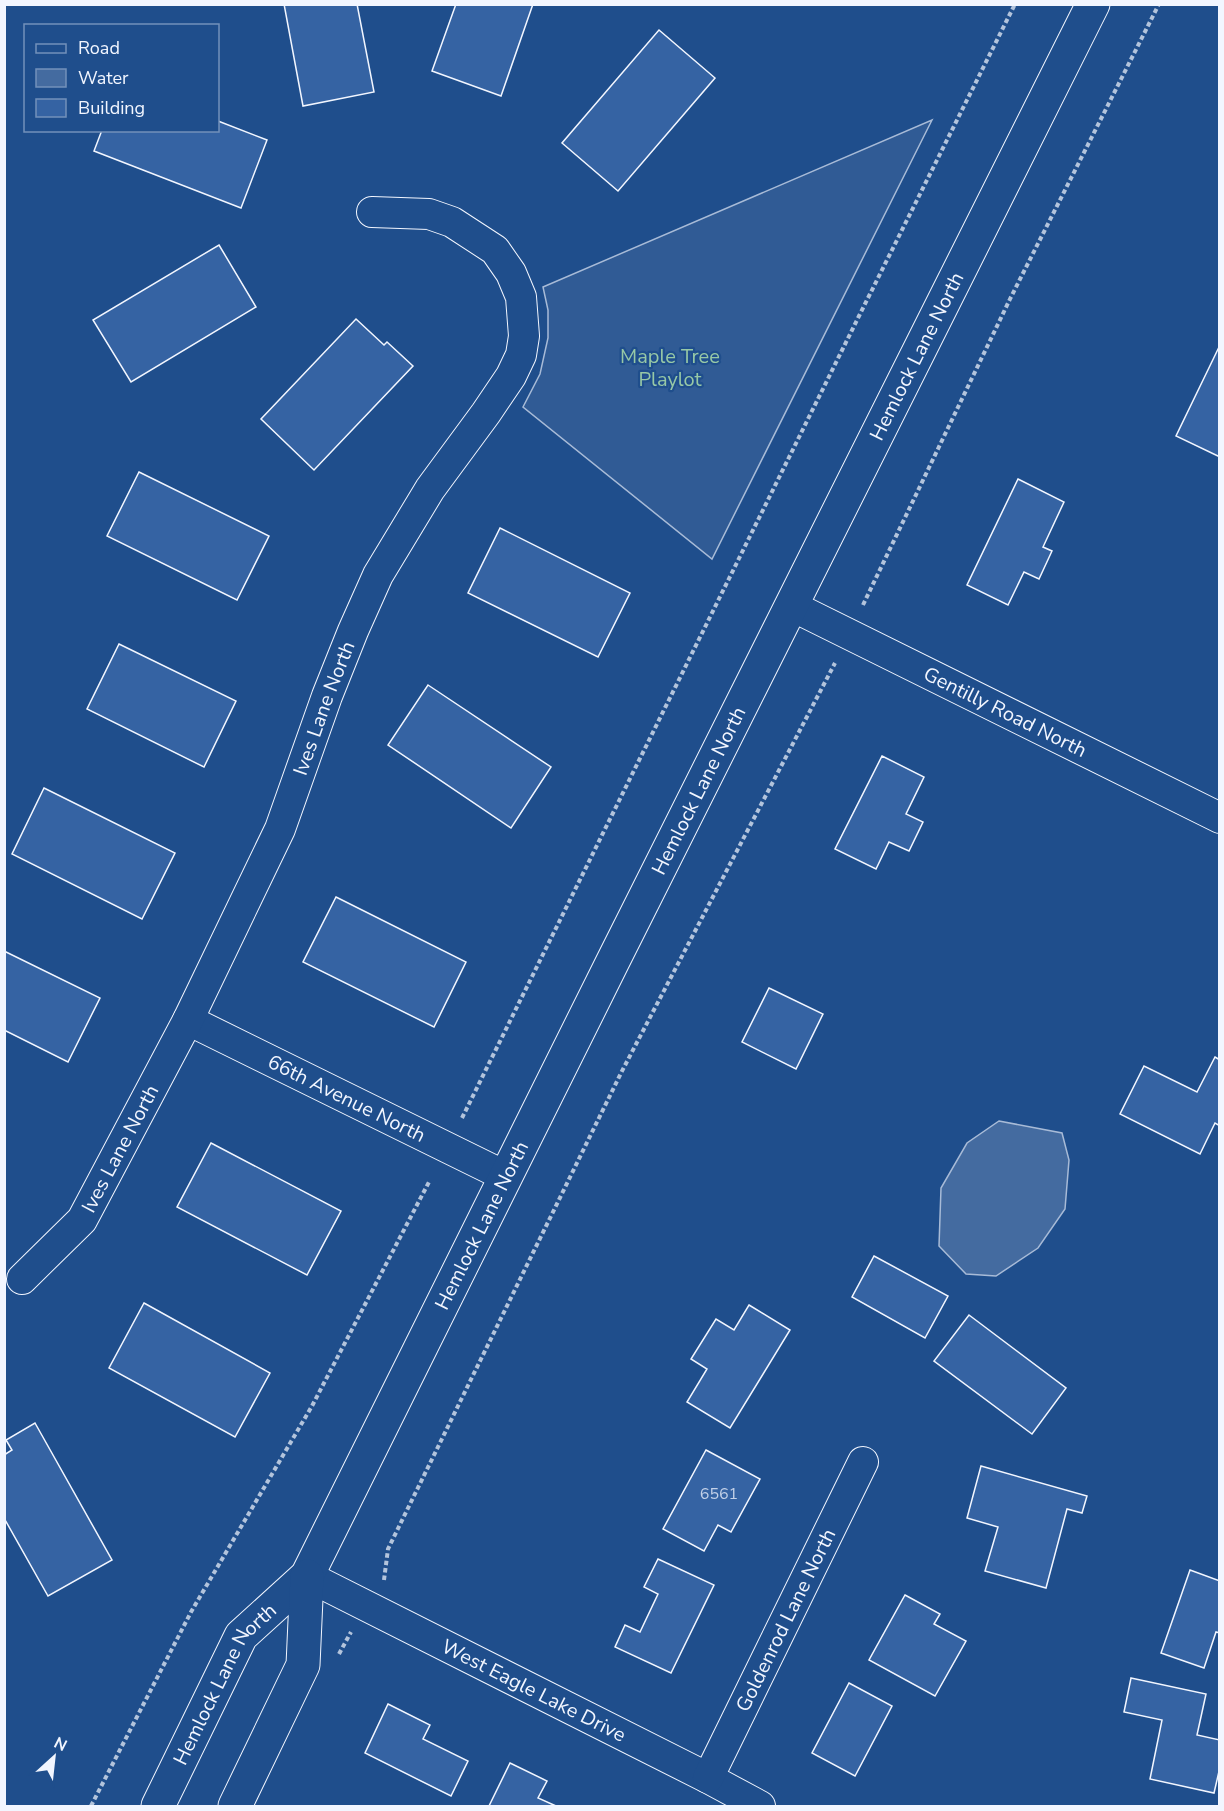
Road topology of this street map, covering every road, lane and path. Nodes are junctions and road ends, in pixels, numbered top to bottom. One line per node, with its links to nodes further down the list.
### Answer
1 (1015, 4): 9 (path)
2 (1093, 4): 5 (main road, Hemlock Lane North)
3 (1159, 4): 6 (path)
4 (372, 212): 8 (street, Ives Lane North)
5 (792, 606): 6 (street, Gentilly Road North); 10 (main road, Hemlock Lane North)
6 (849, 634): 7 (street, Gentilly Road North); 15 (path)
7 (1220, 818)
8 (188, 1020): 10 (street, 66th Avenue North); 12 (street, Ives Lane North)
9 (462, 1118)
10 (505, 1176): 14 (main road, Hemlock Lane North)
11 (430, 1180): 18 (path)
12 (22, 1280)
13 (863, 1462): 17 (street, Goldenrod Lane North)
14 (307, 1576): 15 (street, West Eagle Lake Drive); 19 (main road, Hemlock Lane North); 20 (main road, Hemlock Lane North)
15 (366, 1605): 16 (path); 17 (street, West Eagle Lake Drive)
16 (336, 1660)
17 (708, 1778): 21 (street, West Eagle Lake Drive)
18 (91, 1806)
19 (158, 1806)
20 (235, 1806)
21 (760, 1806)

